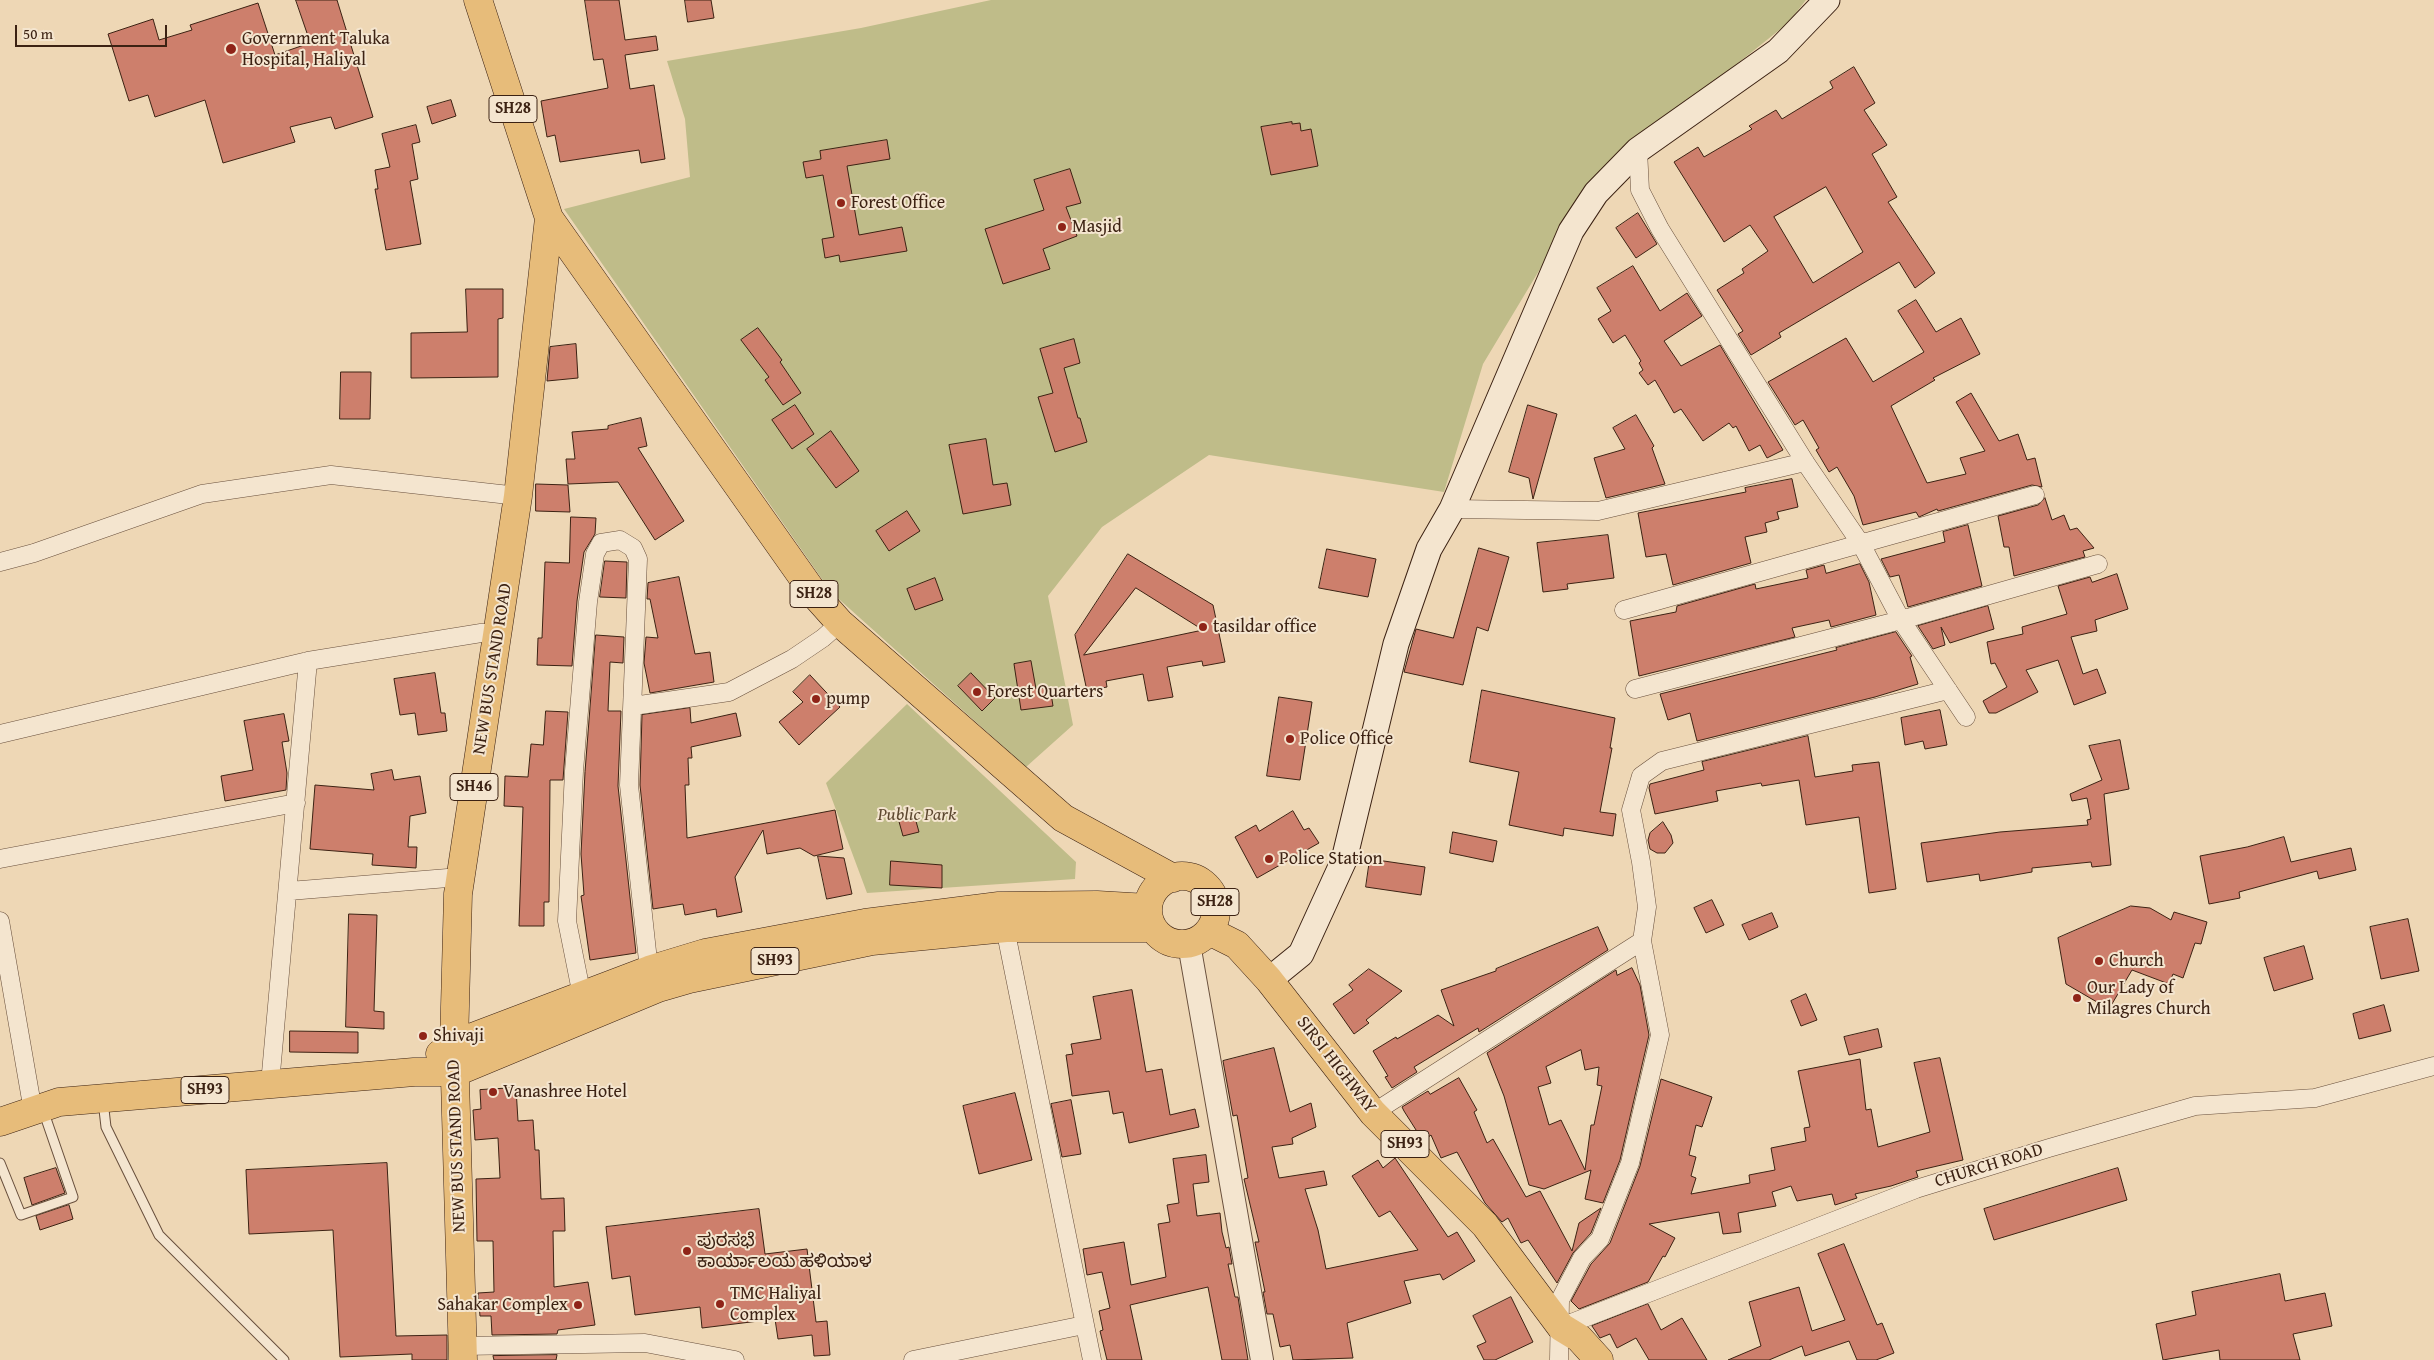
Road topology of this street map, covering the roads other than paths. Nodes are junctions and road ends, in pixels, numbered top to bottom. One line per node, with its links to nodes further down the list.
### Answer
1 (478, 0): 4 (main road, SH28)
2 (1826, 0): 3 (main road)
3 (1638, 150): 5 (street); 8 (main road)
4 (549, 218): 7 (main road, NEW BUS STAND ROAD / SH46); 14 (main road, SH28)
5 (1805, 462): 8 (street); 9 (street)
6 (2035, 495): 9 (street)
7 (518, 496): 10 (street); 15 (main road, NEW BUS STAND ROAD / SH46)
8 (1452, 509): 33 (main road)
9 (1860, 544): 12 (street); 13 (street)
10 (0, 562)
11 (2098, 564): 13 (street)
12 (1624, 610)
13 (1901, 620): 17 (street); 18 (street)
14 (840, 623): 19 (street); 25 (main road, SH28)
15 (499, 633): 16 (street); 24 (main road, NEW BUS STAND ROAD / SH46)
16 (308, 661): 21 (street); 22 (street)
17 (1635, 689)
18 (1948, 690): 20 (street); 31 (street)
19 (633, 706): 32 (street); 34 (street)
20 (1966, 717)
21 (0, 734)
22 (296, 803): 23 (street); 26 (street)
23 (0, 859)
24 (460, 877): 26 (street); 35 (main road, NEW BUS STAND ROAD / SH46)
25 (1173, 878): 28 (main road, SH28); 30 (main road, SH28)
26 (289, 890): 39 (street)
27 (1003, 917): 28 (main road, SH93); 32 (main road, SH93); 38 (main road, SH93); 45 (street)
28 (1151, 918): 30 (main road)
29 (0, 921): 41 (street)
30 (1199, 938): 33 (main road, SIRSI HIGHWAY / SH93); 53 (street)
31 (1642, 941): 42 (street); 46 (street)
32 (649, 970): 34 (main road, SH93)
33 (1269, 980): 42 (main road, SIRSI HIGHWAY / SH93)
34 (582, 996): 35 (main road, SH93)
35 (454, 1044): 37 (main road, SH93); 38 (main road, NEW BUS STAND ROAD / SH46)
36 (2434, 1066): 46 (street, CHURCH ROAD)
37 (414, 1072): 38 (main road, SH93); 39 (main road, SH93)
38 (456, 1072): 47 (main road, NEW BUS STAND ROAD / SH46)
39 (270, 1084): 40 (main road, SH93)
40 (103, 1098): 41 (main road, SH93); 49 (lane)
41 (38, 1109): 43 (main road, SH93); 44 (lane)
42 (1374, 1113): 46 (main road, SIRSI HIGHWAY / SH93)
43 (0, 1122)
44 (0, 1163)
45 (1084, 1325): 51 (street); 52 (street)
46 (1561, 1327): 54 (street); 55 (main road, SIRSI HIGHWAY / SH93)
47 (462, 1353): 48 (street)
48 (680, 1356): 50 (street)
49 (284, 1360)
50 (732, 1360)
51 (913, 1360)
52 (1092, 1360)
53 (1262, 1360)
54 (1559, 1360)
55 (1599, 1360)

